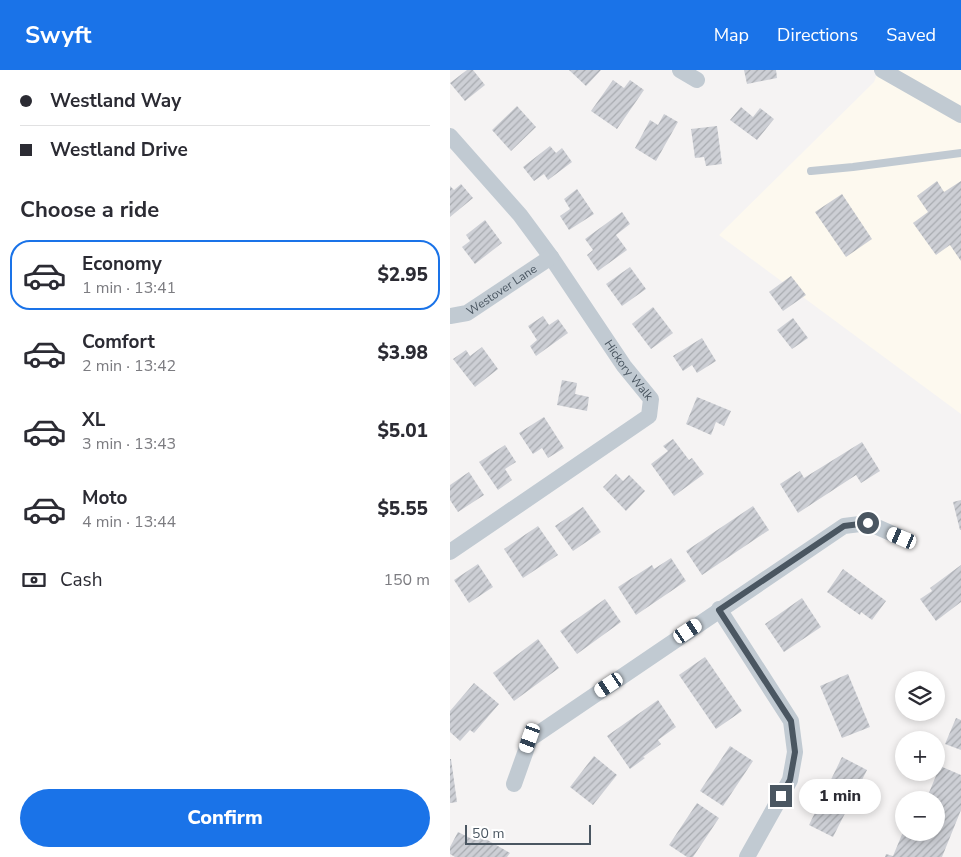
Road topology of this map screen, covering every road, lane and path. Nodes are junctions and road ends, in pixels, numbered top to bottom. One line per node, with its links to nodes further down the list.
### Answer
1 (680, 70): 3 (street)
2 (882, 70): 4 (street)
3 (698, 80)
4 (961, 115)
5 (450, 136): 8 (street, Hickory Walk)
6 (961, 153): 7 (lane)
7 (811, 170)
8 (551, 257): 9 (street, Westover Lane); 11 (street, Hickory Walk)
9 (450, 316)
10 (902, 538): 12 (street)
11 (450, 552)
12 (719, 610): 13 (street); 14 (street)
13 (514, 784)
14 (746, 857)

